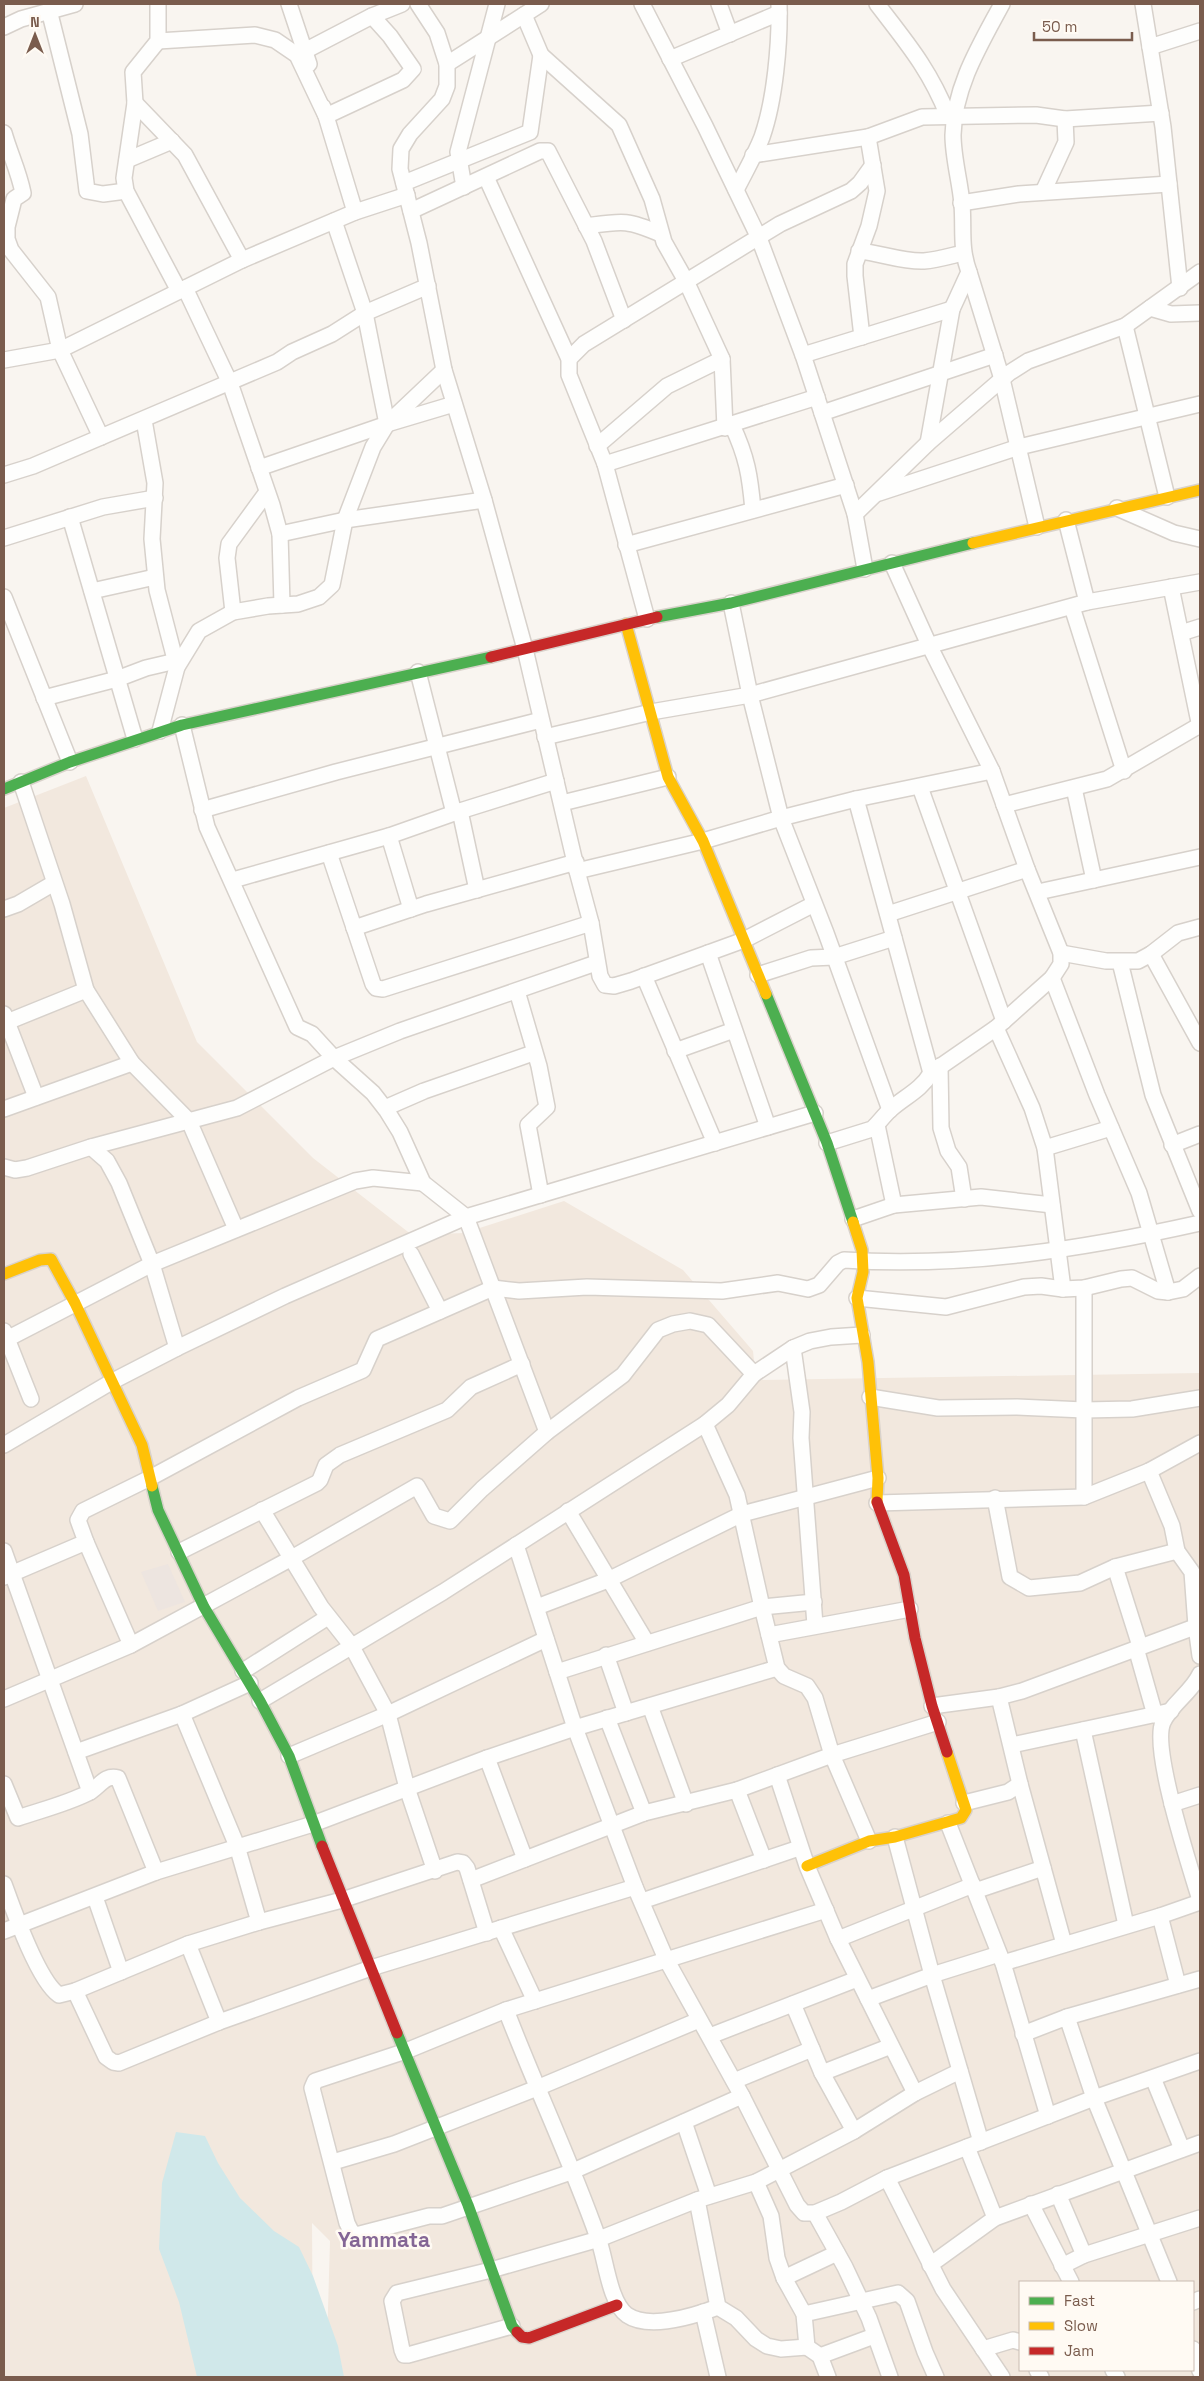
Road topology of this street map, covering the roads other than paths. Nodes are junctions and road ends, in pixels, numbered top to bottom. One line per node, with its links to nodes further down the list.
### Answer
1 (75, 4): 14 (street)
2 (158, 4): 20 (street)
3 (289, 4): 22 (street)
4 (402, 4): 15 (street)
5 (418, 4): 25 (street)
6 (497, 4): 19 (street)
7 (642, 4): 24 (street)
8 (719, 4): 17 (street)
9 (877, 4): 29 (street)
10 (1002, 4): 29 (street)
11 (1143, 4): 21 (street)
12 (533, 7): 19 (street); 23 (street)
13 (779, 8): 17 (street); 34 (street)
14 (49, 10): 16 (street); 43 (street)
15 (372, 16): 22 (street); 28 (street)
16 (4, 27)
17 (730, 34): 24 (street)
18 (1199, 35): 21 (street)
19 (488, 39): 25 (street); 36 (street)
20 (158, 41): 22 (street); 26 (street)
21 (1150, 47): 27 (street)
22 (301, 52): 28 (street)
23 (541, 54): 36 (street); 50 (street)
24 (670, 59): 42 (street)
25 (447, 64): 41 (street)
26 (135, 103): 33 (street); 35 (street)
27 (1161, 113): 30 (street); 39 (street)
28 (326, 116): 47 (street)
29 (952, 116): 30 (street); 32 (street); 45 (street)
30 (1065, 119): 44 (street)
31 (4, 133): 68 (street)
32 (868, 137): 34 (street); 37 (street)
33 (172, 141): 35 (street); 54 (street)
34 (753, 155): 42 (street)
35 (126, 160): 43 (street)
36 (458, 162): 40 (street); 41 (street)
37 (873, 165): 51 (street); 52 (street)
38 (486, 177): 40 (street); 49 (street); 73 (street)
39 (1169, 184): 44 (street); 59 (street)
40 (464, 187): 46 (street)
41 (405, 189): 46 (street); 47 (street)
42 (736, 190): 51 (street)
43 (126, 191): 60 (street)
44 (1043, 192): 45 (street)
45 (962, 204): 53 (street)
46 (411, 211): 58 (street)
47 (355, 212): 48 (street)
48 (334, 222): 54 (street); 63 (street)
49 (586, 226): 50 (street); 65 (street)
50 (660, 234): 57 (street)
51 (759, 238): 57 (street); 69 (street)
52 (859, 251): 53 (street); 67 (street)
53 (962, 253): 55 (street)
54 (242, 260): 60 (street)
55 (969, 272): 62 (street); 70 (street)
56 (1200, 272): 59 (street)
57 (686, 281): 65 (street); 71 (street)
58 (428, 286): 63 (street); 74 (street)
59 (1180, 288): 61 (street)
60 (182, 290): 68 (street); 77 (street)
61 (1150, 308): 64 (street); 66 (street)
62 (952, 309): 67 (street); 75 (street)
63 (365, 313): 77 (street); 84 (street)
64 (1200, 313)
65 (624, 320): 73 (street)
66 (1125, 326): 76 (street); 82 (street)
67 (862, 337): 69 (street)
68 (60, 350): 72 (street); 86 (street)
69 (803, 355): 78 (street)
70 (995, 355): 75 (street); 76 (street)
71 (722, 359): 85 (street); 88 (street)
72 (4, 360)
73 (570, 360): 88 (street)
74 (444, 370): 79 (street); 84 (street)
75 (940, 374): 81 (street); 87 (street)
76 (1002, 379): 87 (street); 89 (street)
77 (230, 383): 83 (street); 91 (street)
78 (817, 397): 81 (street); 85 (street)
79 (454, 404): 84 (street); 99 (street)
80 (1200, 404): 82 (street)
81 (822, 413): 93 (street)
82 (1146, 416): 89 (street); 97 (street)
83 (144, 420): 86 (street); 98 (street)
84 (387, 424): 91 (street); 104 (street)
85 (728, 427): 90 (street); 101 (street)
86 (101, 437): 92 (street)
87 (928, 443): 96 (street)
88 (597, 446): 90 (street)
89 (1019, 447): 96 (street); 106 (street)
90 (604, 464): 110 (street)
91 (259, 468): 95 (street)
92 (4, 475)
93 (846, 485): 101 (street); 102 (street)
94 (1200, 490): 97 (street)
95 (267, 492): 107 (street); 122 (street)
96 (876, 494): 102 (street)
97 (1167, 497): 100 (street)
98 (155, 498): 103 (street); 113 (street)
99 (484, 500): 104 (street); 128 (street)
100 (1117, 508): 105 (street); 109 (street)
101 (753, 510): 110 (street)
102 (855, 514): 112 (street)
103 (70, 518): 108 (street); 116 (street)
104 (345, 520): 107 (street); 120 (street)
105 (1066, 520): 106 (street); 118 (street)
106 (1037, 527): 111 (street)
107 (280, 534): 120 (street)
108 (4, 538)
109 (1200, 539)
110 (626, 545): 123 (street)
111 (892, 563): 112 (street); 127 (street)
112 (865, 569): 119 (street)
113 (156, 577): 116 (street); 129 (street)
114 (1200, 582): 115 (street)
115 (1171, 587): 118 (street); 126 (street)
116 (92, 591): 131 (street)
117 (4, 597): 134 (street)
118 (1087, 602): 121 (street)
119 (731, 603): 123 (street); 133 (street)
120 (282, 605): 122 (street)
121 (1072, 606): 127 (street); 145 (street)
122 (233, 612): 129 (street)
123 (647, 619): 124 (street)
124 (626, 624): 128 (street); 135 (street)
125 (1200, 627): 126 (street)
126 (1181, 633): 132 (street)
127 (930, 647): 133 (street); 144 (street)
128 (525, 649): 130 (street); 136 (street)
129 (176, 664): 131 (street); 139 (street)
130 (418, 672): 137 (street); 142 (street)
131 (118, 680): 134 (street); 141 (street)
132 (1197, 688): 138 (street)
133 (750, 695): 135 (street); 157 (street)
134 (44, 698): 143 (street)
135 (651, 712): 140 (street); 146 (street)
136 (541, 720): 140 (street); 142 (street)
137 (182, 725): 139 (street); 155 (street)
138 (1200, 726): 145 (street)
139 (160, 730): 141 (street)
140 (545, 737): 147 (street)
141 (135, 739): 143 (street)
142 (437, 746): 155 (street); 156 (street)
143 (70, 762): 148 (street)
144 (992, 771): 149 (street); 154 (street)
145 (1124, 771): 150 (street)
146 (668, 777): 153 (street); 159 (street)
147 (556, 781): 153 (street); 156 (street)
148 (21, 782): 151 (street); 166 (street)
149 (920, 787): 152 (street); 168 (street)
150 (1074, 788): 154 (street); 165 (street)
151 (4, 789)
152 (856, 800): 157 (street); 173 (street)
153 (562, 803): 162 (street)
154 (1004, 805): 163 (street)
155 (202, 810): 164 (street)
156 (457, 812): 158 (street); 167 (street)
157 (781, 818): 159 (street); 170 (street)
158 (389, 836): 160 (street); 172 (street)
159 (703, 841): 162 (street); 178 (street)
160 (329, 853): 164 (street); 176 (street)
161 (1200, 857): 165 (street)
162 (577, 866): 167 (street); 174 (street)
163 (1027, 868): 168 (street); 169 (street)
164 (233, 880): 196 (street)
165 (1094, 880): 169 (street)
166 (54, 883): 171 (street); 188 (street)
167 (477, 890): 172 (street)
168 (957, 892): 173 (street); 191 (street)
169 (1038, 892): 180 (street)
170 (814, 904): 178 (street); 182 (street)
171 (4, 909)
172 (411, 909): 176 (street)
173 (888, 914): 177 (street)
174 (591, 923): 176 (street); 184 (street)
175 (1200, 927): 181 (street)
176 (354, 928)
177 (894, 938): 182 (street); 198 (street)
178 (744, 940): 179 (street); 185 (street)
179 (708, 953): 186 (street); 192 (street)
180 (1061, 953): 183 (street); 187 (street)
181 (1151, 954): 183 (street); 193 (street)
182 (834, 956): 185 (street); 202 (street)
183 (1120, 962): 211 (street)
184 (596, 963): 186 (street); 189 (street)
185 (758, 975): 203 (street)
186 (644, 976): 194 (street)
187 (1052, 978): 191 (street); 207 (street)
188 (86, 990): 190 (street); 197 (street)
189 (517, 991): 195 (street); 196 (street)
190 (6, 1018): 199 (street)
191 (1000, 1025): 198 (street); 213 (street)
192 (734, 1030): 194 (street); 206 (street)
193 (1200, 1043)
194 (675, 1050): 209 (street)
195 (533, 1053): 200 (street); 216 (street)
196 (334, 1058): 200 (street); 204 (street)
197 (132, 1063): 199 (street); 204 (street)
198 (936, 1070): 202 (street); 217 (street)
199 (36, 1097): 201 (street)
200 (385, 1108): 215 (street)
201 (4, 1109)
202 (890, 1110): 205 (street)
203 (815, 1113): 206 (street); 210 (street)
204 (189, 1121): 212 (street); 224 (street)
205 (877, 1126): 210 (street); 218 (street)
206 (768, 1127): 209 (street)
207 (1112, 1128): 213 (street); 225 (street)
208 (1200, 1134): 211 (street)
209 (715, 1143): 216 (street)
210 (827, 1143): 222 (street)
211 (1172, 1145): 220 (street)
212 (91, 1147): 214 (street); 229 (street)
213 (1044, 1148): 219 (street)
214 (4, 1167)
215 (423, 1183): 221 (street); 224 (street)
216 (541, 1195): 221 (street)
217 (964, 1199): 218 (street); 219 (street)
218 (894, 1205): 222 (street)
219 (1052, 1206): 226 (street)
220 (1200, 1211)
221 (466, 1217): 232 (street); 241 (street)
222 (853, 1219): 228 (street)
223 (1200, 1223): 225 (street)
224 (236, 1229): 229 (street)
225 (1151, 1234): 226 (street); 235 (street)
226 (1058, 1250): 228 (street); 234 (street)
227 (411, 1254): 238 (street)
228 (863, 1261): 232 (street); 236 (street)
229 (152, 1264): 237 (street); 241 (street)
230 (4, 1274): 237 (street)
231 (1200, 1276): 235 (street)
232 (493, 1288): 238 (street); 243 (street)
233 (1084, 1288): 234 (street); 235 (street); 249 (street)
234 (1063, 1289): 236 (street)
235 (1168, 1292)
236 (857, 1298): 240 (street)
237 (75, 1303): 239 (street); 245 (street)
238 (440, 1311): 255 (street)
239 (5, 1335): 248 (street)
240 (862, 1335): 242 (street); 246 (street)
241 (177, 1348): 245 (street)
242 (792, 1348): 244 (street); 257 (street)
243 (522, 1364): 251 (street); 261 (street)
244 (754, 1374): 250 (street); 251 (street)
245 (113, 1382): 253 (street); 255 (street)
246 (870, 1397): 249 (street); 256 (street)
247 (1200, 1398): 249 (street)
248 (31, 1399)
249 (1084, 1410): 258 (street)
250 (705, 1424): 262 (street); 263 (street)
251 (547, 1432): 269 (street)
252 (1200, 1442): 254 (street)
253 (4, 1445)
254 (1149, 1471): 258 (street); 267 (street)
255 (150, 1478): 264 (street); 268 (street)
256 (878, 1478): 257 (street); 260 (street)
257 (807, 1497): 263 (street); 273 (street)
258 (1084, 1497): 259 (street)
259 (995, 1498): 260 (street); 270 (street)
260 (877, 1502): 277 (street)
261 (262, 1510): 268 (street); 269 (street)
262 (568, 1511): 265 (street); 272 (street)
263 (742, 1514): 272 (street); 276 (street)
264 (86, 1542): 271 (street); 284 (street)
265 (516, 1545): 275 (street); 285 (street)
266 (4, 1551): 271 (street)
267 (1177, 1551): 270 (street); 280 (street)
268 (179, 1552): 274 (street)
269 (290, 1559): 274 (street); 278 (street)
270 (1115, 1567): 286 (street)
271 (8, 1575): 293 (street)
272 (608, 1580): 275 (street); 283 (street)
273 (814, 1602): 276 (street); 279 (street)
274 (204, 1607): 284 (street); 292 (street)
275 (536, 1607): 282 (street)
276 (762, 1608): 281 (street); 283 (street)
277 (910, 1609): 279 (street); 298 (street)
278 (328, 1617): 285 (street); 292 (street)
279 (815, 1625): 281 (street)
280 (1198, 1626): 286 (street); 288 (street)
281 (769, 1635): 289 (street)
282 (546, 1639): 290 (street); 302 (street)
283 (646, 1643): 287 (street)
284 (131, 1645): 293 (street)
285 (352, 1646): 296 (street); 302 (street)
286 (1138, 1647): 294 (street); 303 (street)
287 (606, 1655): 290 (street); 300 (street)
288 (1200, 1656)
289 (777, 1668): 297 (street); 310 (street)
290 (557, 1672): 306 (street)
291 (1200, 1674): 299 (street)
292 (246, 1677): 296 (street); 301 (street)
293 (49, 1680): 295 (street); 309 (street)
294 (999, 1697): 298 (street); 308 (street)
295 (4, 1699)
296 (260, 1701): 311 (street)
297 (650, 1706): 300 (street); 321 (street)
298 (932, 1706): 305 (street)
299 (1171, 1711): 303 (street); 322 (street)
300 (626, 1713): 304 (street)
301 (182, 1714): 309 (street); 330 (street)
302 (388, 1714): 311 (street); 316 (street)
303 (1155, 1714): 307 (street)
304 (607, 1718): 306 (street); 323 (street)
305 (938, 1722): 310 (street); 320 (street)
306 (574, 1728): 312 (street); 327 (street)
307 (1083, 1730): 308 (street); 351 (street)
308 (1012, 1745): 315 (street)
309 (76, 1752): 318 (street)
310 (832, 1755): 313 (street); 329 (street)
311 (289, 1756): 326 (street)
312 (487, 1758): 316 (street); 332 (street)
313 (777, 1775): 317 (street); 331 (street)
314 (4, 1784): 324 (street)
315 (1020, 1784): 320 (street); 335 (street)
316 (408, 1788): 326 (street); 336 (street)
317 (737, 1790): 321 (street); 333 (street)
318 (90, 1792): 324 (street); 337 (street)
319 (1200, 1794): 322 (street)
320 (964, 1803): 325 (street)
321 (686, 1804): 323 (street)
322 (1172, 1804): 344 (street)
323 (644, 1813): 327 (street)
324 (11, 1821)
325 (948, 1823): 328 (street); 341 (street)
326 (313, 1824): 330 (street); 343 (street)
327 (612, 1824): 332 (street); 340 (street)
328 (895, 1837): 329 (street); 346 (street)
329 (869, 1841): 334 (street)
330 (237, 1846): 337 (street); 349 (street)
331 (800, 1848): 333 (street); 334 (street)
332 (525, 1858): 338 (street)
333 (764, 1860): 345 (street)
334 (807, 1866): 347 (street)
335 (1043, 1868): 341 (street); 356 (street)
336 (435, 1871): 338 (street); 343 (street)
337 (156, 1872): 342 (street)
338 (471, 1880): 352 (street)
339 (4, 1884): 350 (street)
340 (635, 1887): 345 (street); 352 (street)
341 (974, 1888): 346 (street); 357 (street)
342 (95, 1897): 350 (street); 360 (street)
343 (342, 1900): 349 (street); 359 (street)
344 (1200, 1901): 348 (street)
345 (642, 1902): 358 (street)
346 (915, 1909): 354 (street); 361 (street)
347 (826, 1910): 354 (street); 358 (street)
348 (1160, 1916): 351 (street); 364 (street)
349 (259, 1922): 355 (street)
350 (19, 1924): 353 (street); 365 (street)
351 (1126, 1925): 356 (street)
352 (494, 1930): 359 (street); 367 (street)
353 (4, 1931)
354 (838, 1939): 362 (street)
355 (188, 1944): 360 (street); 372 (street)
356 (1064, 1944): 357 (street)
357 (1001, 1958): 361 (street); 373 (street)
358 (666, 1959): 367 (street); 371 (street)
359 (371, 1968): 372 (street); 377 (street)
360 (121, 1972): 365 (street)
361 (932, 1975): 366 (street); 379 (street)
362 (857, 1978): 366 (street); 368 (street)
363 (1200, 1979): 364 (street)
364 (1178, 1985): 370 (street)
365 (75, 1990): 372 (street)
366 (868, 1999): 375 (street)
367 (535, 2001): 369 (street)
368 (793, 2004): 374 (street); 376 (street)
369 (506, 2010): 377 (street); 383 (street)
370 (1067, 2017): 373 (street); 386 (street)
371 (699, 2020): 374 (street); 383 (street)
372 (219, 2022)
373 (1022, 2034): 387 (street)
374 (710, 2036): 382 (street)
375 (891, 2046): 380 (street); 384 (street)
376 (812, 2049): 380 (street); 382 (street)
377 (406, 2051): 389 (street); 394 (street)
378 (1200, 2061): 381 (street)
379 (960, 2071): 384 (street); 392 (street)
380 (822, 2073): 390 (street)
381 (1153, 2078): 386 (street); 393 (street)
382 (734, 2081): 385 (street)
383 (537, 2088): 389 (street); 397 (street)
384 (915, 2093): 390 (street)
385 (742, 2096): 388 (street); 395 (street)
386 (1094, 2098): 387 (street); 396 (street)
387 (1048, 2116): 392 (street)
388 (684, 2122): 397 (street); 401 (street)
389 (435, 2127): 394 (street); 403 (street)
390 (854, 2131): 395 (street)
391 (1200, 2142): 393 (street)
392 (974, 2145): 398 (street); 405 (street)
393 (1182, 2149): 396 (street)
394 (333, 2162): 403 (street)
395 (779, 2169): 399 (street); 404 (street)
396 (1124, 2169): 400 (street); 407 (street)
397 (571, 2172): 403 (street); 408 (street)
398 (887, 2178): 404 (street); 411 (street)
399 (756, 2182): 401 (street); 414 (street)
400 (1058, 2194): 402 (street); 410 (street)
401 (703, 2198): 408 (street); 419 (street)
402 (1031, 2204): 405 (street); 412 (street)
403 (468, 2205): 413 (street)
404 (815, 2213): 409 (street)
405 (995, 2218): 411 (street)
406 (1200, 2218): 407 (street)
407 (1151, 2234): 410 (street); 416 (street)
408 (599, 2239): 413 (street); 418 (street)
409 (837, 2254): 414 (street); 417 (street)
410 (1084, 2254): 412 (street)
411 (930, 2265): 426 (street)
412 (1062, 2266): 415 (street)
413 (491, 2270): 422 (street); 422 (street)
414 (784, 2278): 421 (street)
415 (1070, 2281)
416 (1169, 2281)
417 (861, 2303): 421 (street); 423 (street); 433 (street)
418 (617, 2305): 420 (street); 422 (street)
419 (718, 2307): 420 (street); 425 (street)
420 (703, 2312): 430 (street)
421 (804, 2314): 425 (street)
422 (512, 2326)
423 (874, 2336): 428 (street); 432 (street)
424 (1019, 2342): 426 (street)
425 (807, 2347): 428 (street)
426 (983, 2349): 434 (street)
427 (1194, 2352): 429 (street)
428 (820, 2356): 431 (street)
429 (1200, 2371)
430 (718, 2377)
431 (828, 2377)
432 (890, 2377)
433 (936, 2377)
434 (1002, 2377)

